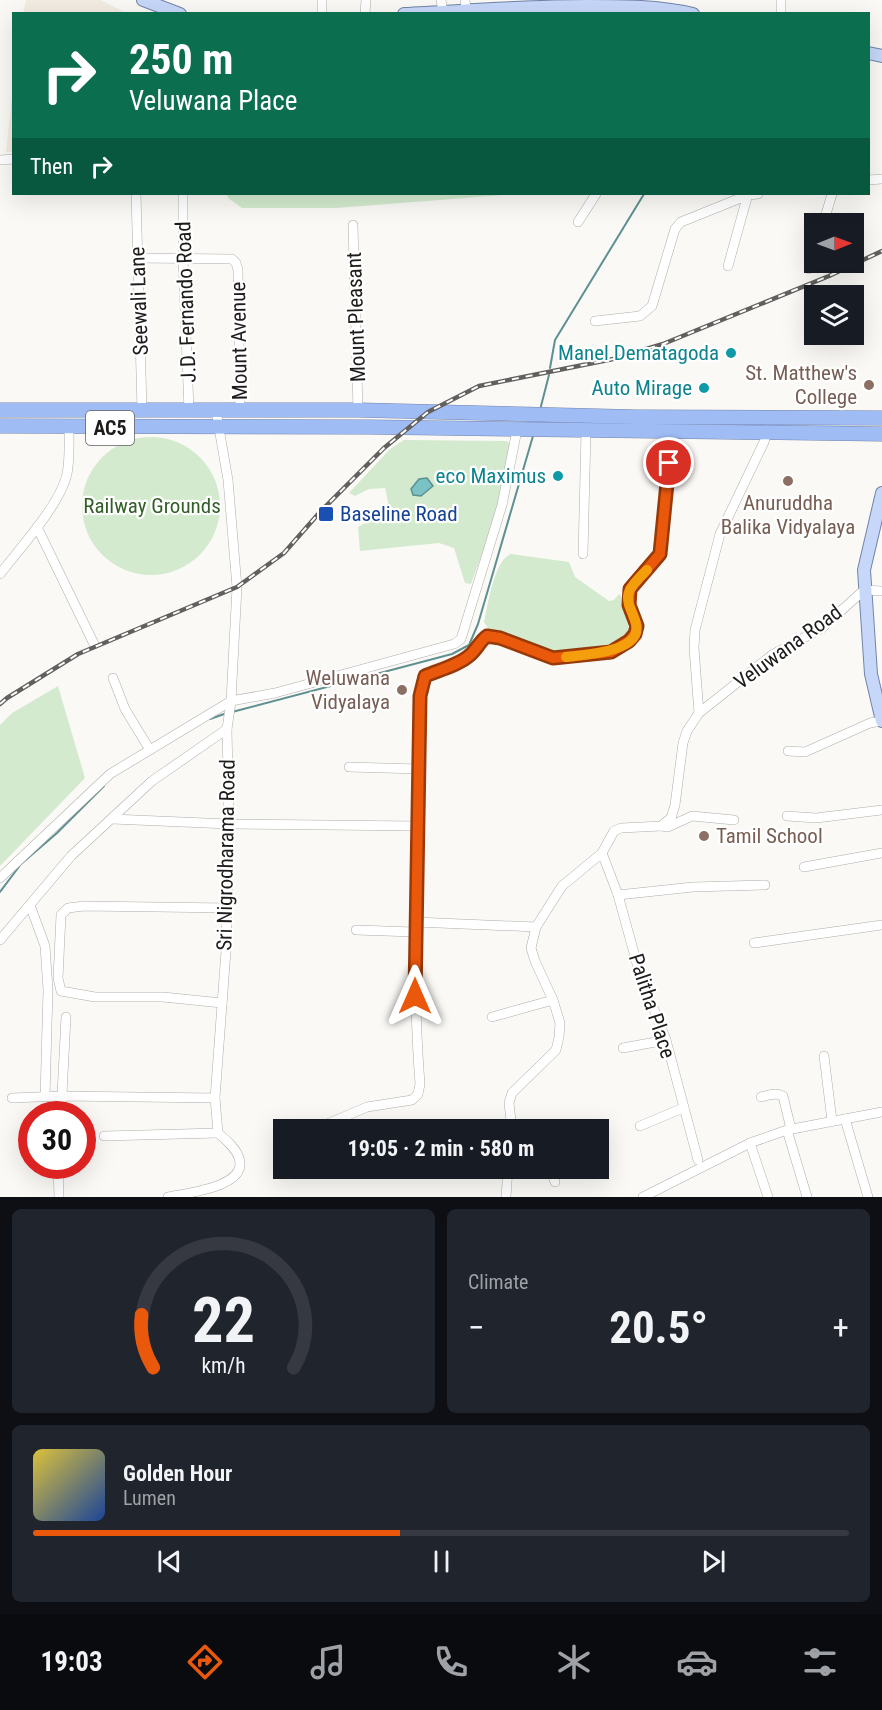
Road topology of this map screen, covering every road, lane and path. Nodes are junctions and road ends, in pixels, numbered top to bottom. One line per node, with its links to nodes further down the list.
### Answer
1 (149, 1): 7 (main road)
2 (529, 3): 3 (main road); 4 (main road)
3 (564, 3): 6 (main road)
4 (466, 5): 5 (main road)
5 (442, 6): 8 (main road)
6 (625, 6): 9 (main road)
7 (175, 12)
8 (414, 12)
9 (686, 12)
10 (136, 195): 19 (street, Seewali Lane)
11 (183, 195): 20 (street, J.D. Fernando Road)
12 (595, 195): 17 (street)
13 (746, 195): 22 (street)
14 (748, 195): 21 (street)
15 (832, 195): 16 (street)
16 (826, 213)
17 (578, 222)
18 (353, 225): 26 (street, Mount Pleasant)
19 (138, 258): 20 (street, Mount Avenue); 23 (street, Seewali Lane)
20 (183, 258): 25 (street, J.D. Fernando Road); 28 (street, Mount Avenue)
21 (728, 266)
22 (595, 321)
23 (142, 409): 24 (highway, AC5); 25 (highway, AC5)
24 (0, 410)
25 (189, 410): 27 (highway, AC5)
26 (358, 410): 28 (highway, AC5); 29 (highway, AC5)
27 (216, 411): 28 (highway, AC5); 32 (street, Sri Nigrodharama Road)
28 (240, 411)
29 (882, 418)
30 (0, 426): 31 (highway, AC5)
31 (69, 428): 32 (highway, AC5); 41 (street)
32 (219, 428): 33 (highway, AC5); 48 (street, Sri Nigrodharama Road)
33 (529, 430): 34 (highway, AC5); 48 (street)
34 (586, 432): 36 (highway, AC5); 42 (street)
35 (767, 432): 36 (highway, AC5); 37 (highway, AC5); 49 (street)
36 (670, 433): 55 (street)
37 (863, 434): 38 (highway, AC5); 39 (highway)
38 (882, 434)
39 (882, 447)
40 (882, 493): 44 (main road)
41 (37, 527): 43 (street); 46 (street)
42 (583, 554)
43 (0, 574)
44 (864, 590): 45 (street); 49 (street, Veluwana Road); 50 (main road)
45 (882, 591)
46 (94, 644)
47 (112, 678): 52 (street)
48 (231, 704): 51 (street, Sri Nigrodharama Road); 52 (street)
49 (699, 713): 62 (street, Veluwana Road)
50 (882, 721): 53 (street)
51 (228, 726): 58 (street); 60 (street, Sri Nigrodharama Road)
52 (150, 750): 66 (street)
53 (788, 751)
54 (349, 767): 55 (street)
55 (419, 769): 61 (street)
56 (882, 810): 57 (street)
57 (787, 816)
58 (111, 819): 60 (street); 69 (street)
59 (734, 820): 62 (street)
60 (229, 824): 61 (street); 70 (street, Sri Nigrodharama Road)
61 (418, 826): 72 (street)
62 (662, 826): 63 (street)
63 (602, 853): 68 (street, Palitha Place); 73 (street)
64 (882, 853): 65 (street)
65 (804, 867)
66 (0, 878)
67 (765, 885): 68 (street)
68 (618, 895): 81 (street, Palitha Place)
69 (30, 905): 75 (street); 85 (street)
70 (228, 908): 78 (street, Sri Nigrodharama Road); 78 (street)
71 (882, 925): 76 (street)
72 (415, 927): 73 (street); 74 (street); 92 (street)
73 (536, 927): 77 (street)
74 (356, 930)
75 (0, 940)
76 (754, 943)
77 (553, 1000): 80 (street); 93 (street)
78 (222, 1003): 88 (street, Sri Nigrodharama Road)
79 (66, 1017): 84 (street)
80 (492, 1017)
81 (666, 1040): 82 (street); 90 (street, Palitha Place)
82 (623, 1048)
83 (824, 1056): 95 (street)
84 (62, 1096): 85 (street); 88 (street); 89 (street)
85 (45, 1097): 87 (street)
86 (761, 1097): 97 (street)
87 (12, 1098)
88 (215, 1098): 98 (street, Sri Nigrodharama Road)
89 (62, 1101)
90 (683, 1108): 96 (street); 101 (street, Palitha Place)
91 (882, 1112): 94 (street)
92 (339, 1119)
93 (511, 1119)
94 (845, 1119): 95 (street); 112 (street)
95 (832, 1121): 97 (street)
96 (640, 1126)
97 (789, 1129): 100 (street); 111 (street)
98 (218, 1133): 99 (street); 108 (street)
99 (104, 1136)
100 (750, 1143): 106 (street); 110 (street)
101 (698, 1160)
102 (58, 1179): 107 (street)
103 (507, 1179): 109 (street)
104 (554, 1179): 105 (street)
105 (555, 1182)
106 (650, 1195)
107 (59, 1197)
108 (168, 1197)
109 (506, 1197)
110 (768, 1197)
111 (807, 1197)
112 (868, 1197)

